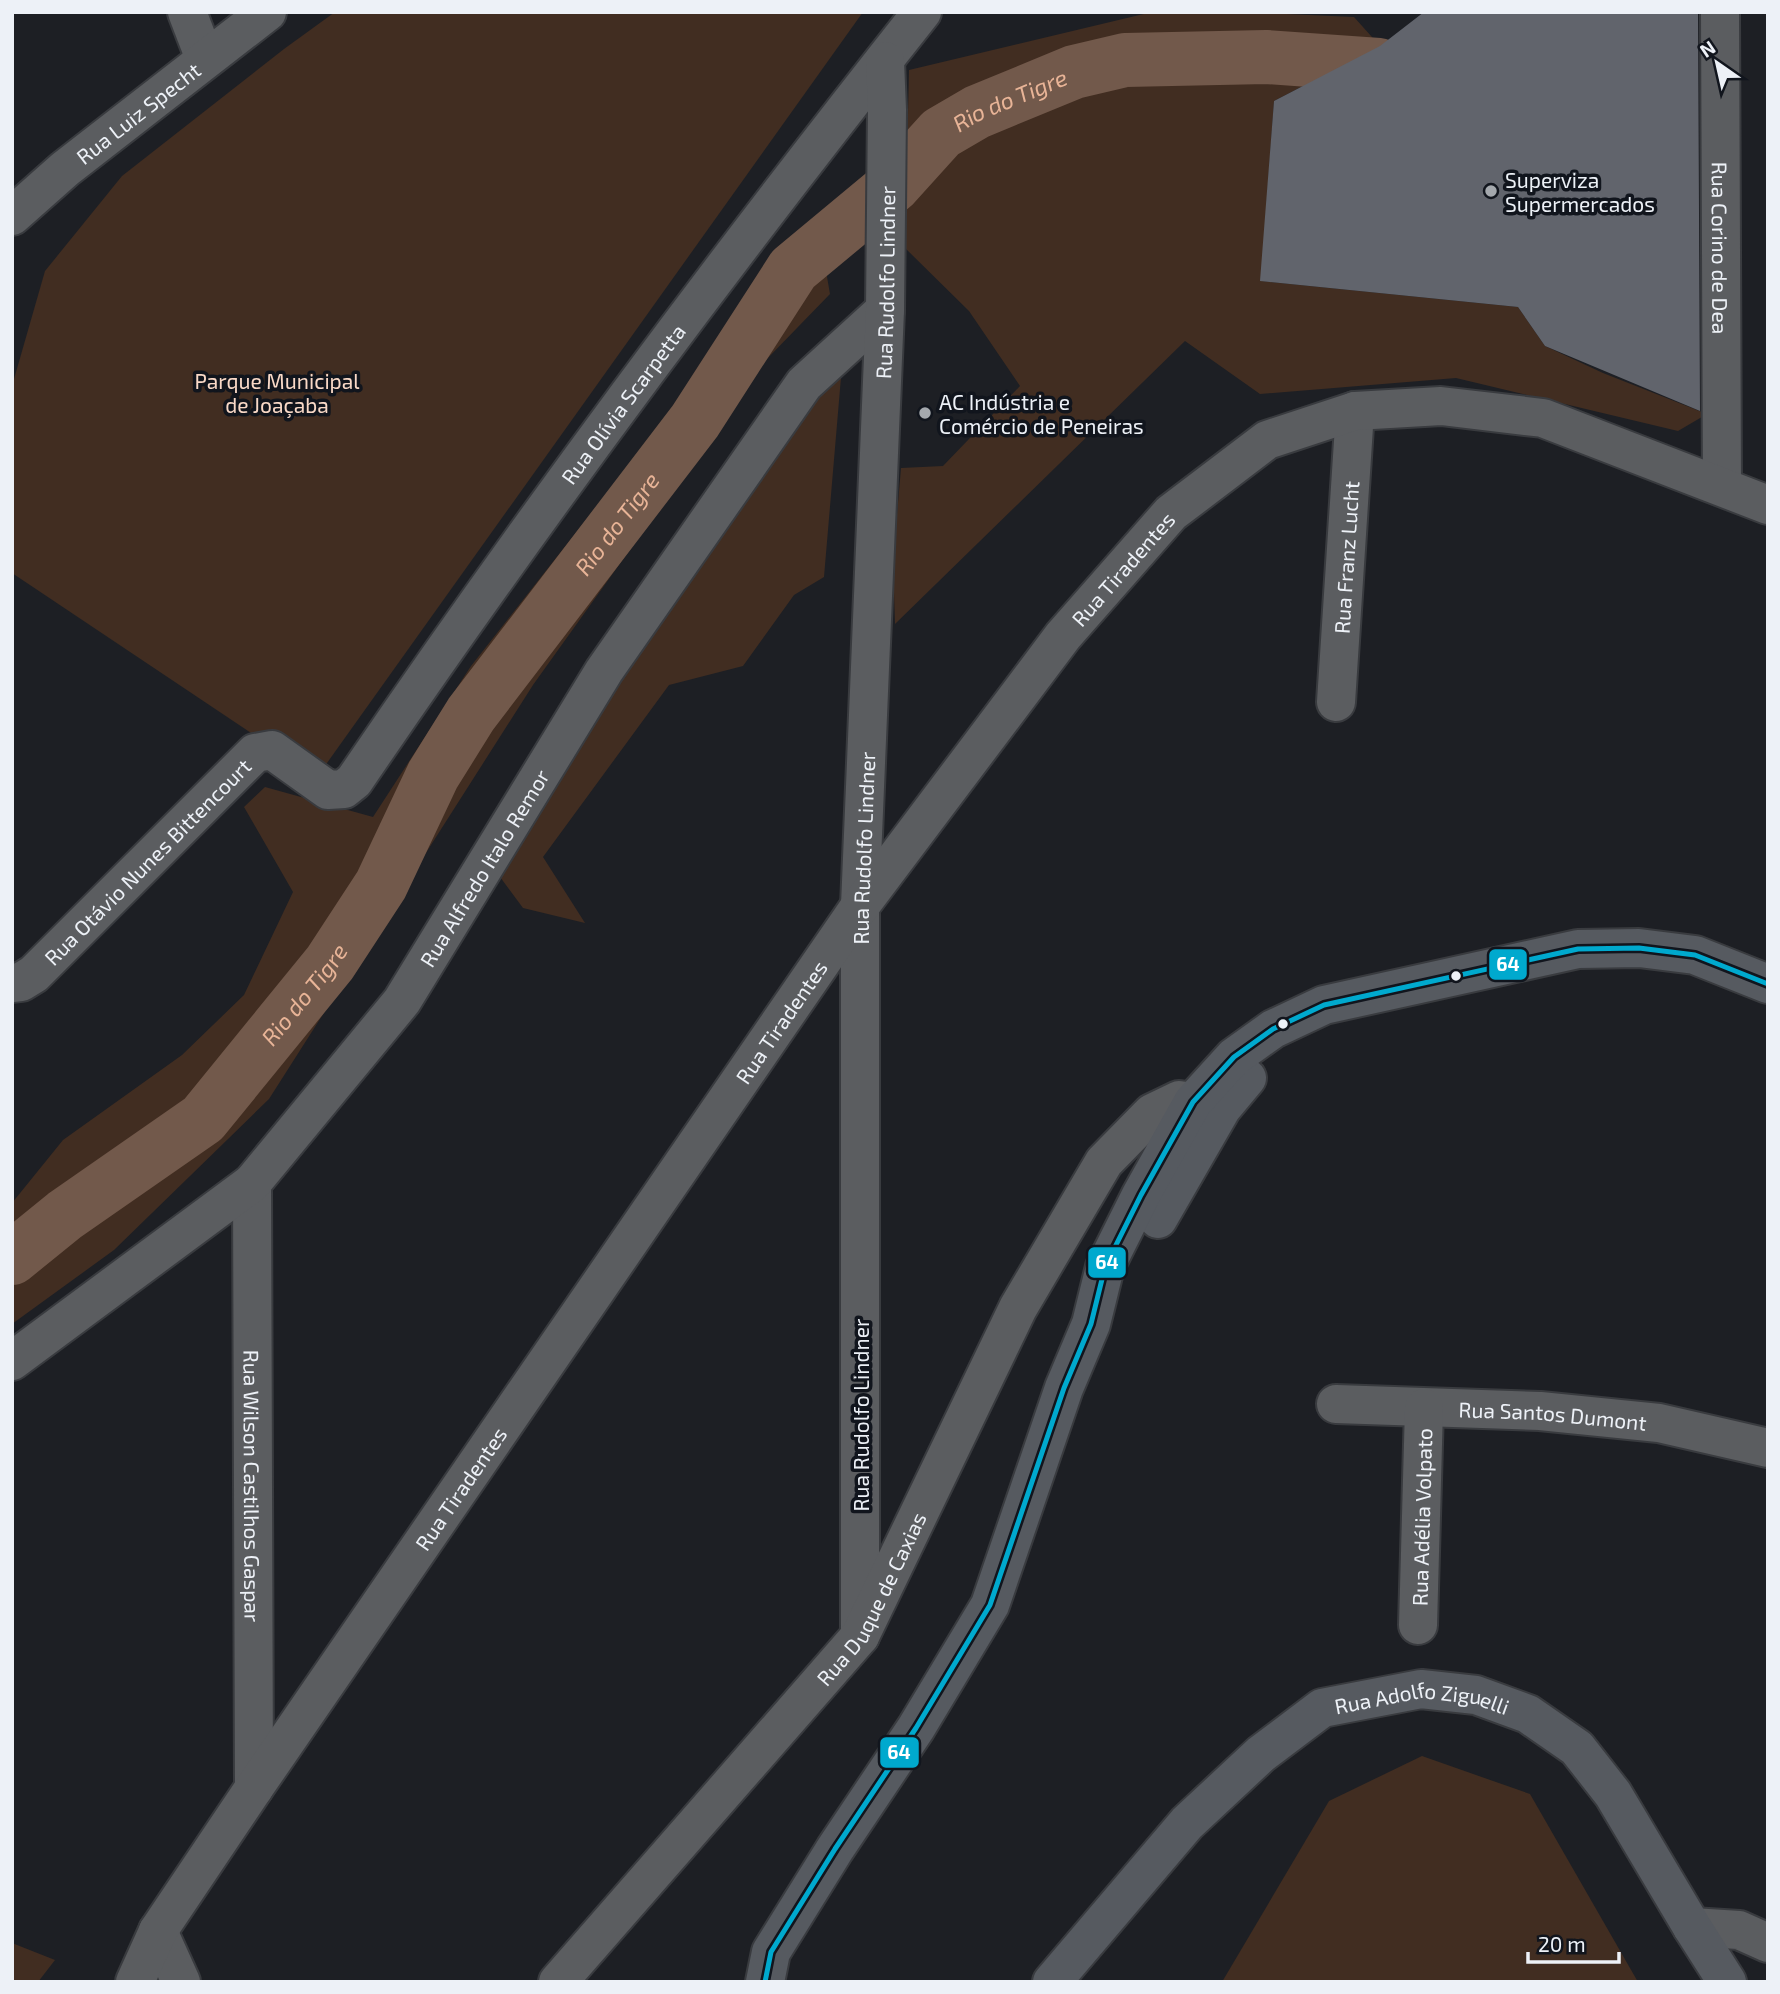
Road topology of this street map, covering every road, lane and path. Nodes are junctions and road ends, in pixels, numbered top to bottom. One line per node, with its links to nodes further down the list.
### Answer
1 (187, 12): 5 (street)
2 (267, 12): 5 (street, Rua Luiz Specht)
3 (1720, 12): 9 (street, Rua Corino de Dea)
4 (905, 30): 7 (street, Rua Rudolfo Lindner); 12 (street, Rua Olívia Scarpetta)
5 (205, 59): 6 (street, Rua Luiz Specht)
6 (12, 216)
7 (885, 310): 13 (street, Rua Rudolfo Lindner); 17 (street, Rua Alfredo Italo Remor)
8 (1355, 411): 9 (street, Rua Tiradentes); 11 (street, Rua Franz Lucht); 13 (street, Rua Tiradentes)
9 (1722, 486): 10 (street, Rua Tiradentes)
10 (1768, 505)
11 (1336, 702)
12 (354, 780): 14 (street, Rua Otávio Nunes Bittencourt)
13 (860, 906): 23 (street, Rua Rudolfo Lindner); 24 (street, Rua Tiradentes)
14 (12, 983)
15 (1768, 984): 16 (main road)
16 (1192, 1123): 23 (street, Rua Duque de Caxias); 31 (main road)
17 (252, 1183): 18 (street, Rua Alfredo Italo Remor); 24 (street, Rua Wilson Castilhos Gaspar)
18 (12, 1361)
19 (1336, 1404): 20 (street, Rua Santos Dumont)
20 (1424, 1408): 21 (street, Rua Santos Dumont); 22 (street, Rua Adélia Volpato)
21 (1768, 1448)
22 (1418, 1625)
23 (860, 1636): 30 (street, Rua Duque de Caxias)
24 (254, 1788): 26 (street, Rua Tiradentes)
25 (1692, 1927): 27 (street); 32 (main road, Rua Adolfo Ziguelli); 33 (main road, Rua Adolfo Ziguelli)
26 (158, 1931): 28 (street, Rua Tiradentes); 29 (street)
27 (1768, 1943)
28 (135, 1982)
29 (181, 1982)
30 (558, 1982)
31 (765, 1982)
32 (1052, 1982)
33 (1727, 1982)

